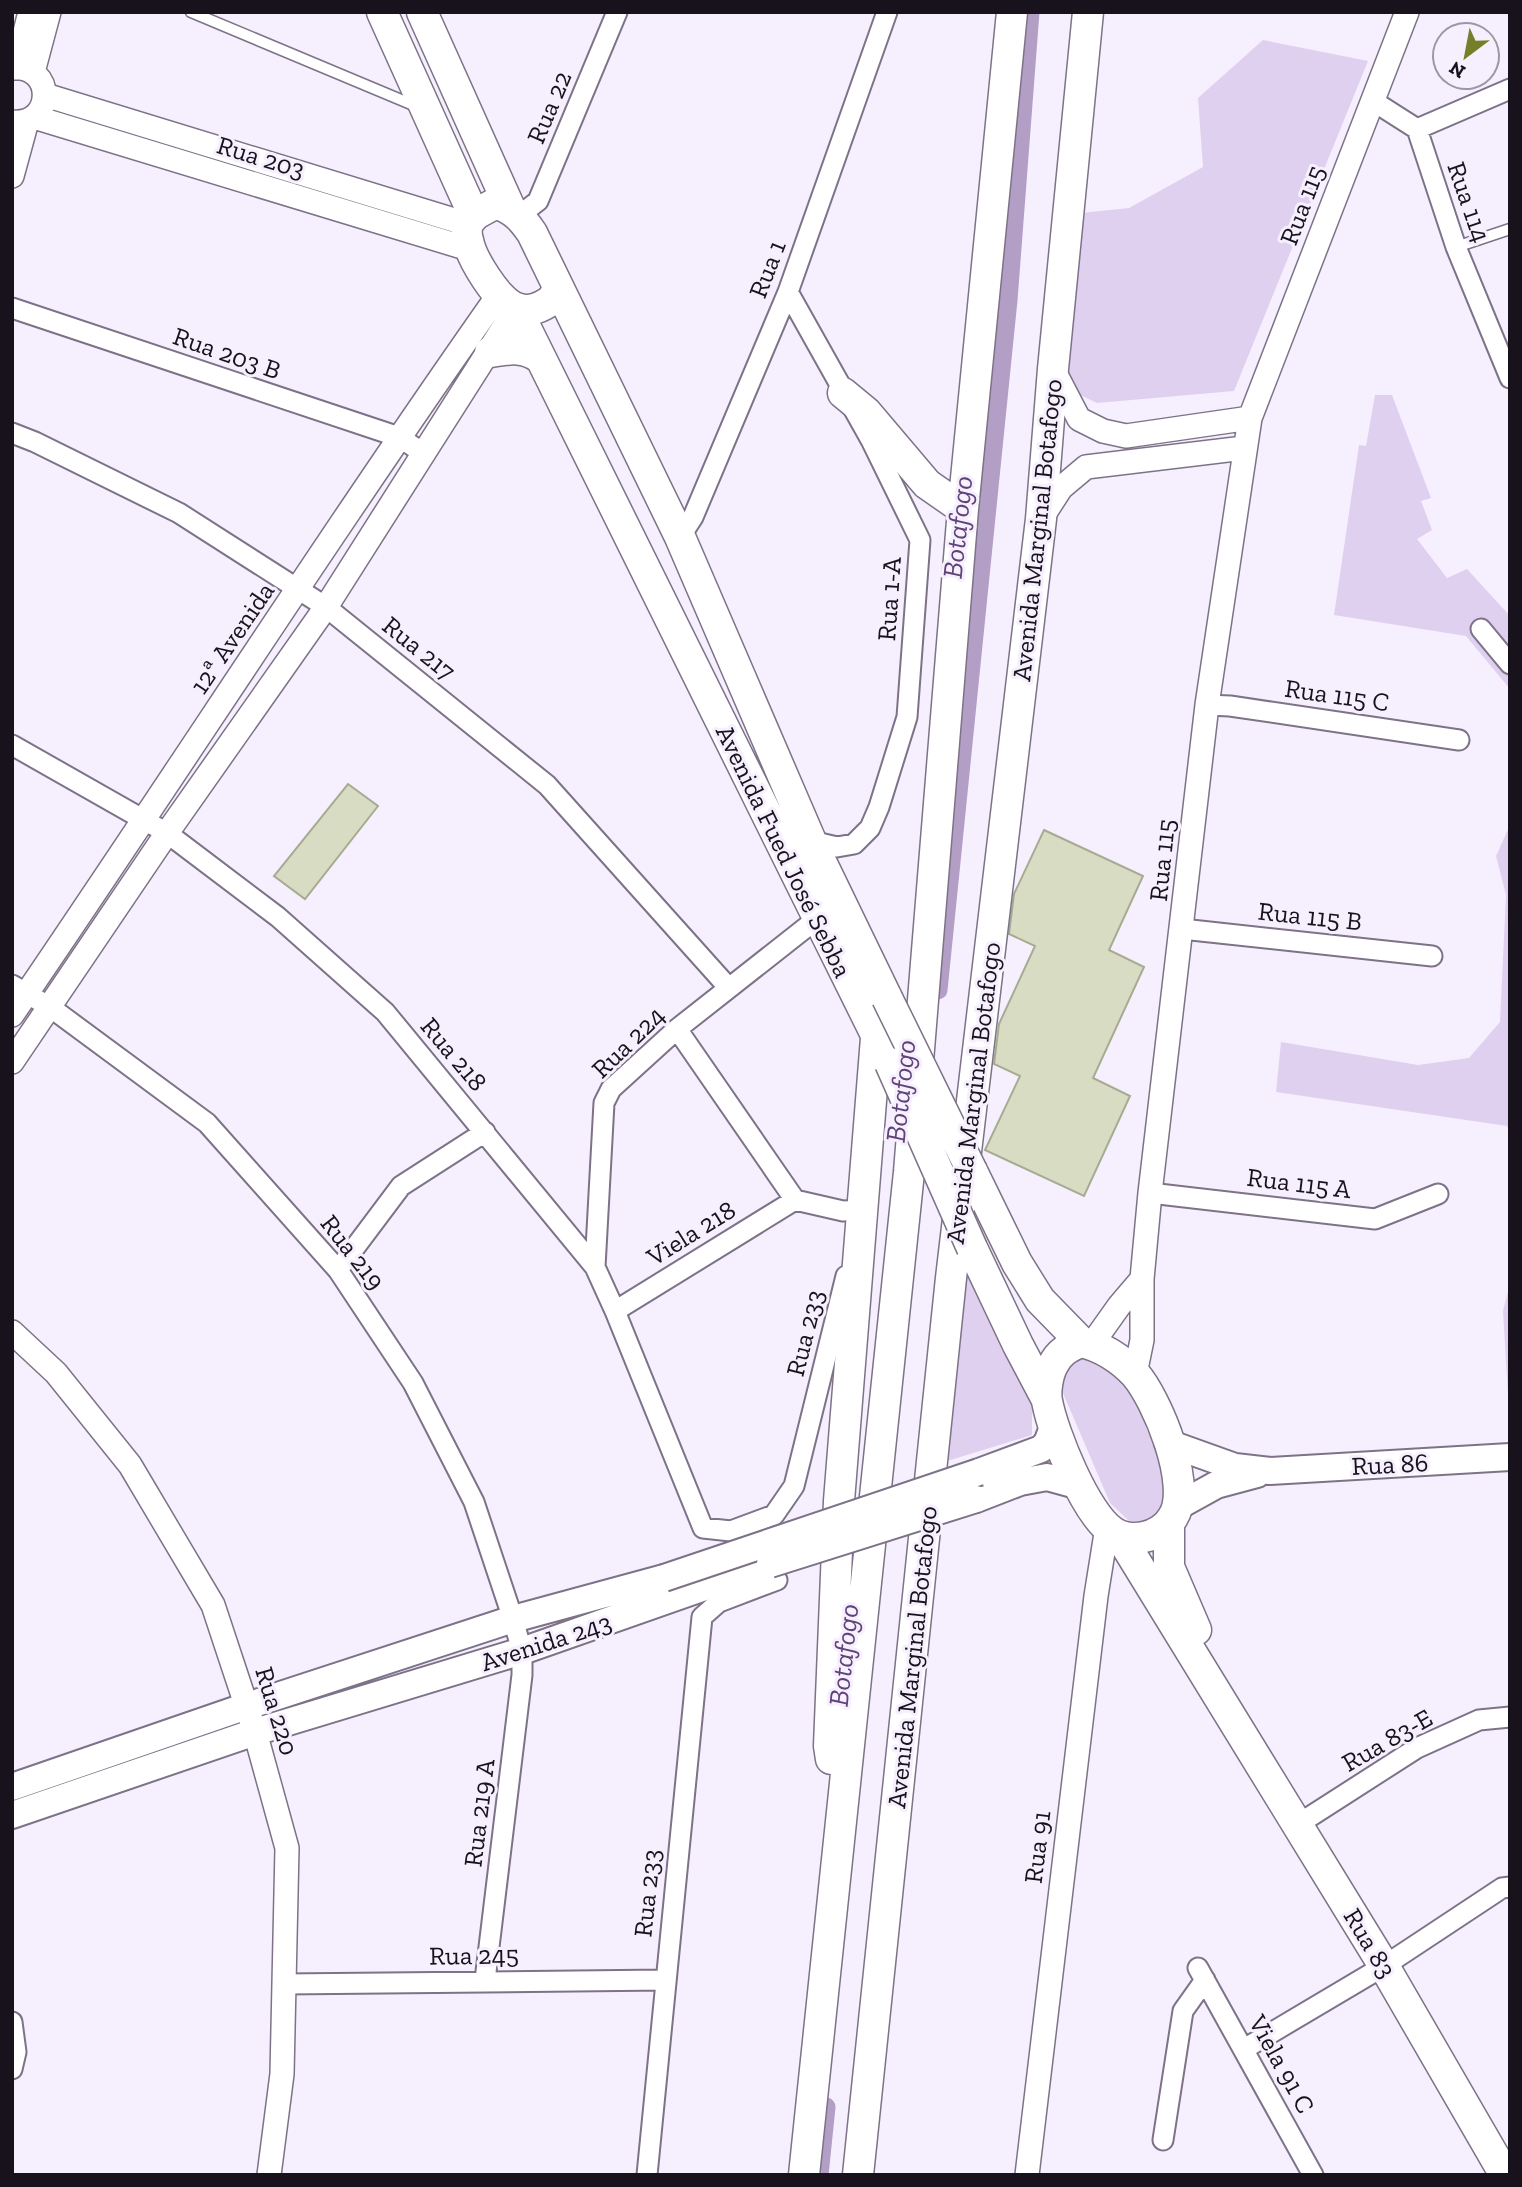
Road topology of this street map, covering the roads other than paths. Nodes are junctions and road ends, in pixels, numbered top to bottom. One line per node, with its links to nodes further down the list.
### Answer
1 (30, 12): 11 (street)
2 (49, 12): 11 (street)
3 (191, 12): 15 (lane)
4 (382, 12): 15 (main road)
5 (422, 12): 19 (main road)
6 (617, 12): 19 (street, Rua 22)
7 (1012, 12): 37 (main road, Avenida Marginal Botafogo)
8 (1088, 12): 29 (main road, Avenida Marginal Botafogo)
9 (1407, 12): 14 (street, Rua 115)
10 (882, 14): 24 (street, Rua 1)
11 (20, 69): 13 (street)
12 (1510, 89): 17 (street)
13 (45, 95): 16 (street); 21 (street, Rua 203)
14 (1373, 101): 17 (street); 32 (street, Rua 115)
15 (425, 110): 21 (main road)
16 (25, 120): 18 (street); 21 (street, Rua 203)
17 (1417, 129): 22 (street, Rua 114)
18 (12, 176)
19 (515, 212): 21 (main road); 23 (main road, Avenida Fued José Sebba)
20 (1510, 229): 22 (lane)
21 (471, 230): 25 (main road, Avenida Fued José Sebba)
22 (1456, 247): 30 (street, Rua 114)
23 (557, 288): 25 (main road); 39 (main road, Avenida Fued José Sebba)
24 (788, 292): 31 (street, Rua 1-A); 39 (street, Rua 1)
25 (508, 301): 27 (street); 28 (main road, Avenida Fued José Sebba); 34 (street, 12ª Avenida)
26 (12, 308): 34 (street, Rua 203 B)
27 (490, 352): 28 (main road); 36 (street)
28 (540, 358): 50 (main road, Avenida Fued José Sebba)
29 (1053, 369): 32 (street); 38 (main road, Avenida Marginal Botafogo)
30 (1510, 378)
31 (843, 393): 37 (main road); 49 (street, Rua 1-A)
32 (1250, 418): 35 (street, Rua 115)
33 (12, 433): 40 (street, Rua 217)
34 (398, 437): 36 (street, Rua 203 B); 40 (street, 12ª Avenida)
35 (1244, 448): 38 (street); 44 (street, Rua 115)
36 (423, 453): 41 (street)
37 (963, 509): 89 (main road, Avenida Marginal Botafogo)
38 (1041, 520): 104 (main road, Avenida Marginal Botafogo)
39 (680, 537): 49 (main road, Avenida Fued José Sebba)
40 (299, 589): 41 (street, Rua 217); 47 (street, 12ª Avenida)
41 (326, 607): 48 (street); 53 (street, Rua 217)
42 (1481, 629): 43 (street)
43 (1510, 664)
44 (1207, 705): 45 (street, Rua 115 C); 51 (street, Rua 115)
45 (1459, 740)
46 (12, 745): 47 (street, Rua 218)
47 (144, 819): 48 (street, Rua 218); 54 (street, 12ª Avenida)
48 (167, 833): 56 (street); 61 (street, Rua 218)
49 (811, 841): 55 (main road, Avenida Fued José Sebba)
50 (818, 918): 53 (street, Rua 224); 55 (main road); 59 (main road, Avenida Fued José Sebba)
51 (1182, 929): 52 (street, Rua 115 B); 62 (street, Rua 115)
52 (1432, 957)
53 (728, 987): 58 (street, Rua 224)
54 (20, 989): 56 (street, Rua 219); 57 (street, 12ª Avenida)
55 (883, 991): 71 (main road, Avenida Fued José Sebba, bridge)
56 (50, 1007): 60 (street); 67 (street, Rua 219)
57 (12, 1015)
58 (677, 1029): 64 (street); 66 (street, Rua 224)
59 (883, 1051): 65 (main road); 73 (main road, Avenida Fued José Sebba, bridge)
60 (12, 1062)
61 (485, 1132): 66 (street, Rua 218); 67 (street)
62 (1150, 1193): 63 (street, Rua 115 A); 68 (street, Rua 115)
63 (1438, 1194)
64 (795, 1200): 65 (street); 69 (street, Viela 218)
65 (863, 1210): 79 (street, Rua 233); 89 (main road)
66 (595, 1267): 69 (street, Rua 218)
67 (338, 1270): 82 (street, Rua 219)
68 (1142, 1279): 71 (street); 72 (street, Rua 115)
69 (615, 1311): 79 (street, Rua 218)
70 (12, 1332): 84 (street, Rua 220)
71 (1087, 1343): 72 (main road, Avenida Fued José Sebba); 73 (main road)
72 (1135, 1374): 74 (main road, Rua 83)
73 (1050, 1412): 77 (main road, Avenida Fued José Sebba); 82 (main road, Avenida 243, bridge)
74 (1168, 1443): 76 (main road, Rua 86); 78 (main road, Rua 83)
75 (1510, 1457): 76 (main road, Rua 86)
76 (1270, 1471): 78 (main road, Rua 86)
77 (1080, 1486): 80 (main road, Rua 83); 81 (main road, Avenida 243, bridge)
78 (1173, 1514): 80 (main road); 85 (main road, Rua 83)
79 (703, 1528)
80 (1113, 1532): 85 (main road, Rua 83); 105 (street, Rua 91)
81 (774, 1572): 83 (main road, Avenida 243); 95 (street, Rua 233)
82 (513, 1619): 83 (street, Rua 219); 84 (main road, Avenida 243)
83 (522, 1651): 87 (main road, Avenida 243); 94 (street, Rua 219 A)
84 (247, 1706): 87 (street, Rua 220); 88 (main road, Avenida 243)
85 (1231, 1714): 91 (main road, Rua 83)
86 (1510, 1717): 91 (street, Rua 83-E)
87 (255, 1732): 90 (main road, Avenida 243); 96 (street, Rua 220)
88 (12, 1787)
89 (841, 1811): 103 (main road, Avenida Marginal Botafogo)
90 (12, 1815)
91 (1297, 1825): 93 (main road, Rua 83)
92 (1510, 1887): 93 (street)
93 (1384, 1966): 98 (street); 107 (main road, Rua 83)
94 (485, 1980): 95 (street, Rua 245); 96 (street, Rua 245)
95 (665, 1980): 102 (street, Rua 233)
96 (284, 1984): 101 (street, Rua 220)
97 (12, 2022): 99 (street)
98 (1244, 2049): 100 (street, Viela 91 C); 106 (street, Viela 91 C)
99 (12, 2069)
100 (1163, 2140)
101 (269, 2175)
102 (647, 2175)
103 (804, 2175)
104 (858, 2175)
105 (1027, 2175)
106 (1313, 2175)
107 (1505, 2175)

